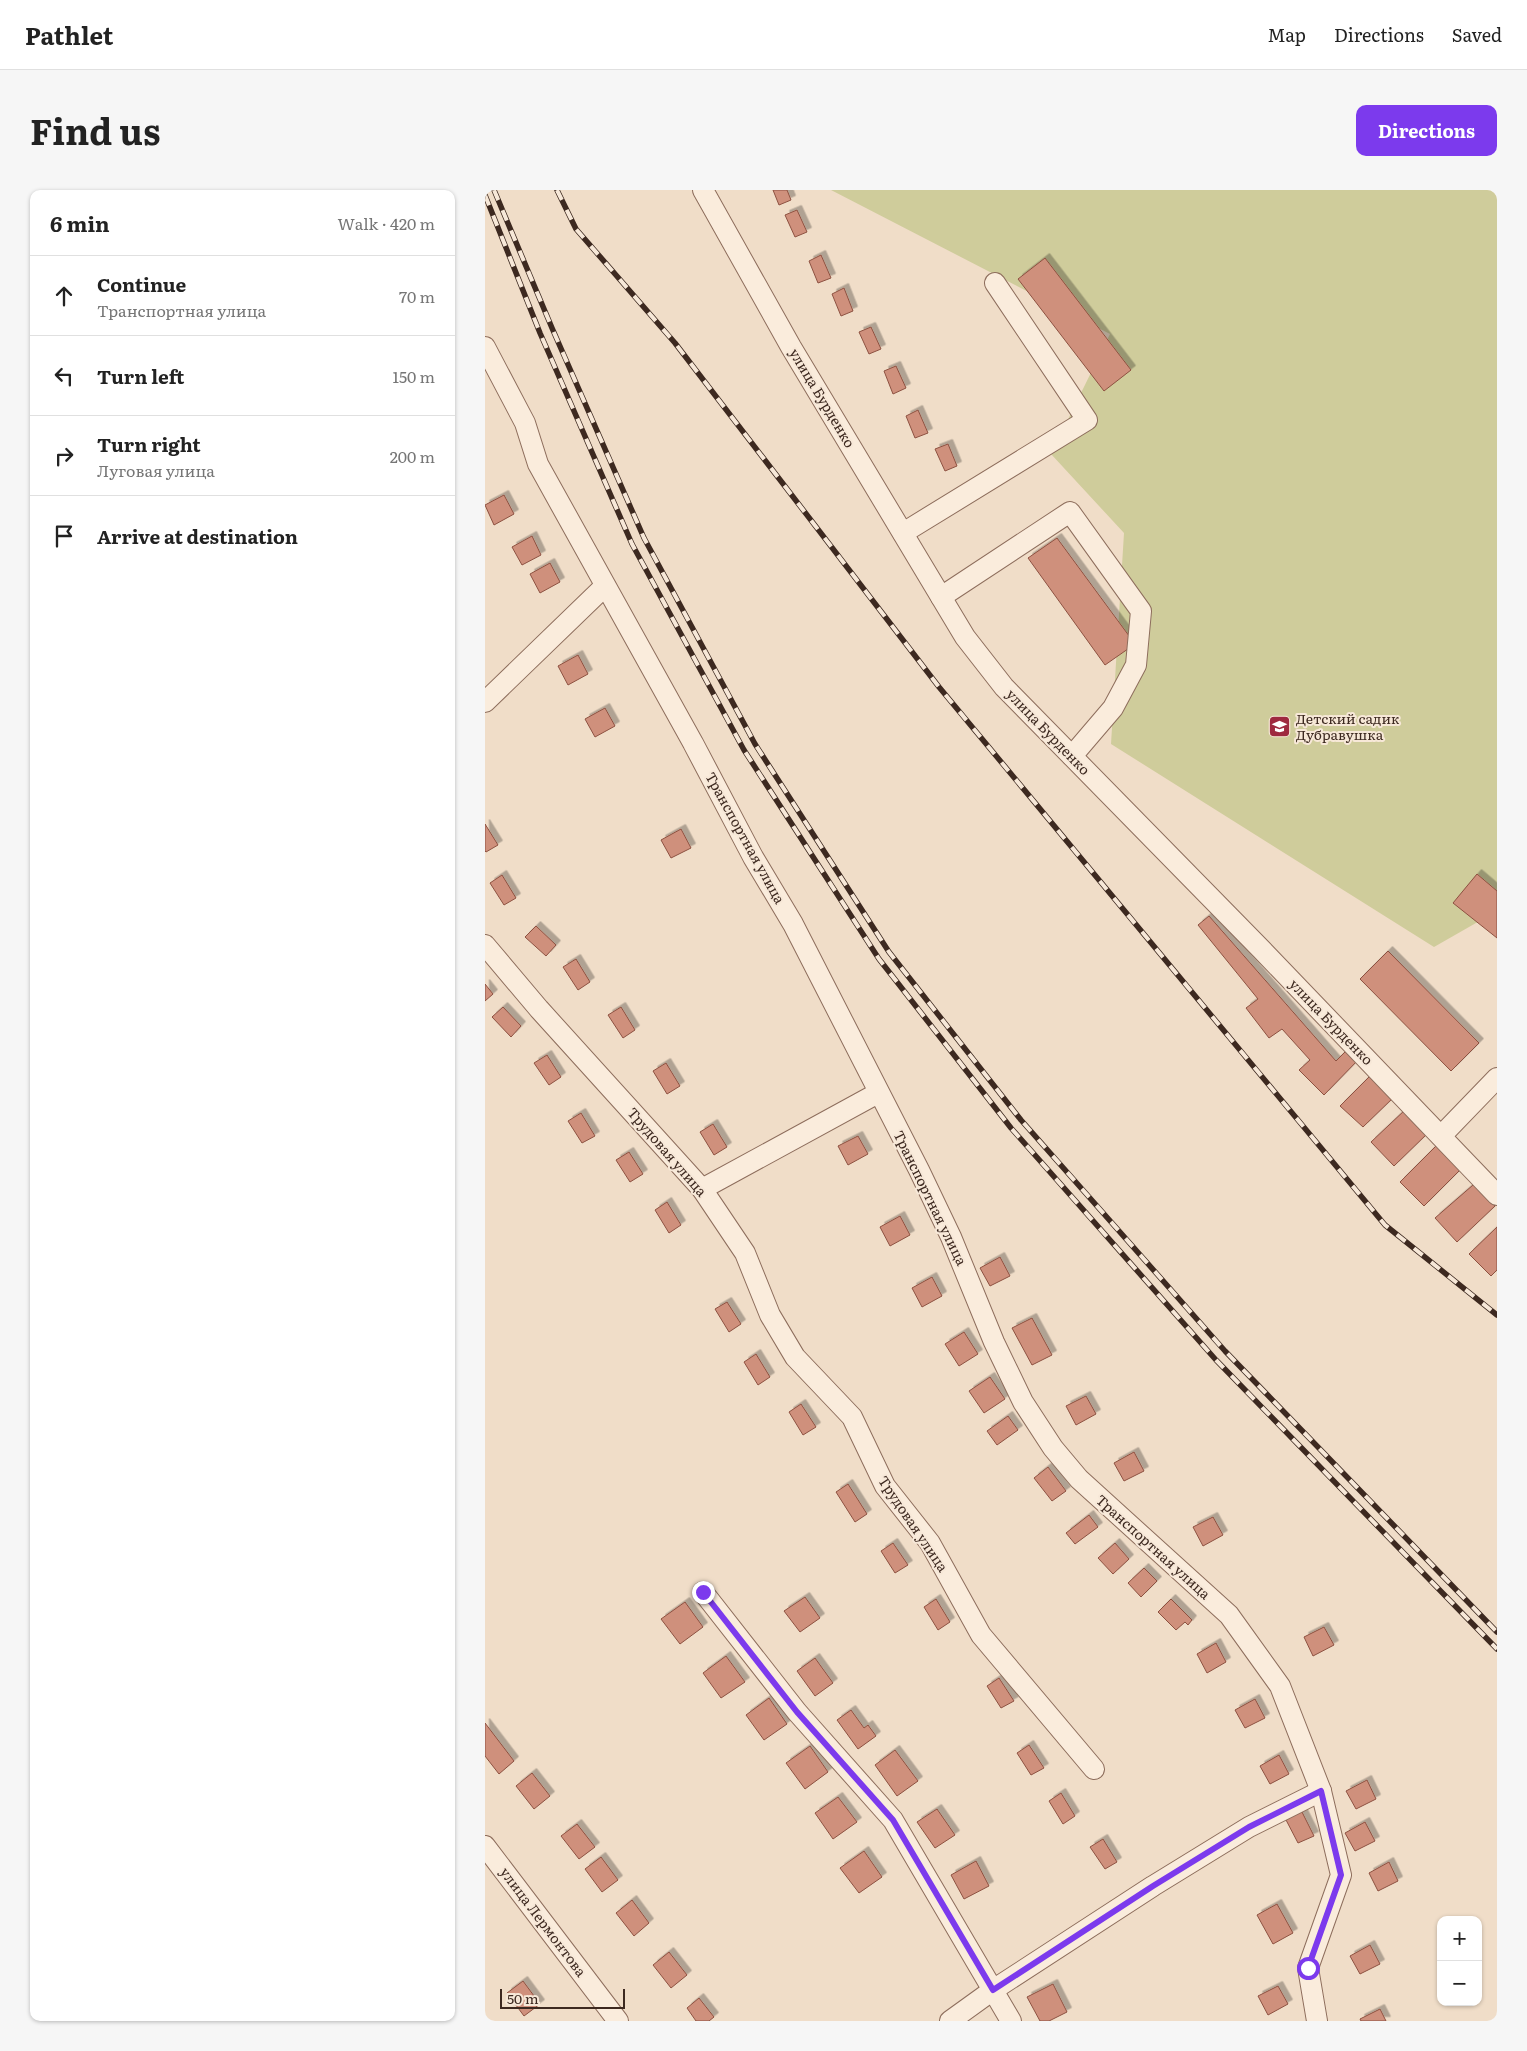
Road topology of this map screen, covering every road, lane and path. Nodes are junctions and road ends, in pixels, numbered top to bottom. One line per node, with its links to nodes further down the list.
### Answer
1 (703, 190): 4 (street, улица Бурденко)
2 (995, 284): 4 (street)
3 (485, 347): 5 (street, Транспортная улица)
4 (903, 532): 6 (street, улица Бурденко)
5 (605, 586): 7 (street); 11 (street, Транспортная улица)
6 (941, 597): 8 (street, улица Бурденко); 8 (street)
7 (485, 702)
8 (1072, 756): 12 (street, улица Бурденко)
9 (485, 945): 13 (street, Трудовая улица)
10 (1497, 1078): 12 (street)
11 (879, 1093): 13 (street); 17 (street, Транспортная улица)
12 (1441, 1136): 14 (street, улица Бурденко)
13 (703, 1189): 16 (street, Трудовая улица)
14 (1497, 1195)
15 (703, 1592): 19 (street)
16 (1094, 1769)
17 (1321, 1791): 19 (street); 23 (street, Транспортная улица)
18 (485, 1846): 20 (street, улица Лермонтова)
19 (993, 1990): 21 (street); 22 (street)
20 (618, 2021)
21 (950, 2021)
22 (1011, 2021)
23 (1317, 2021)

